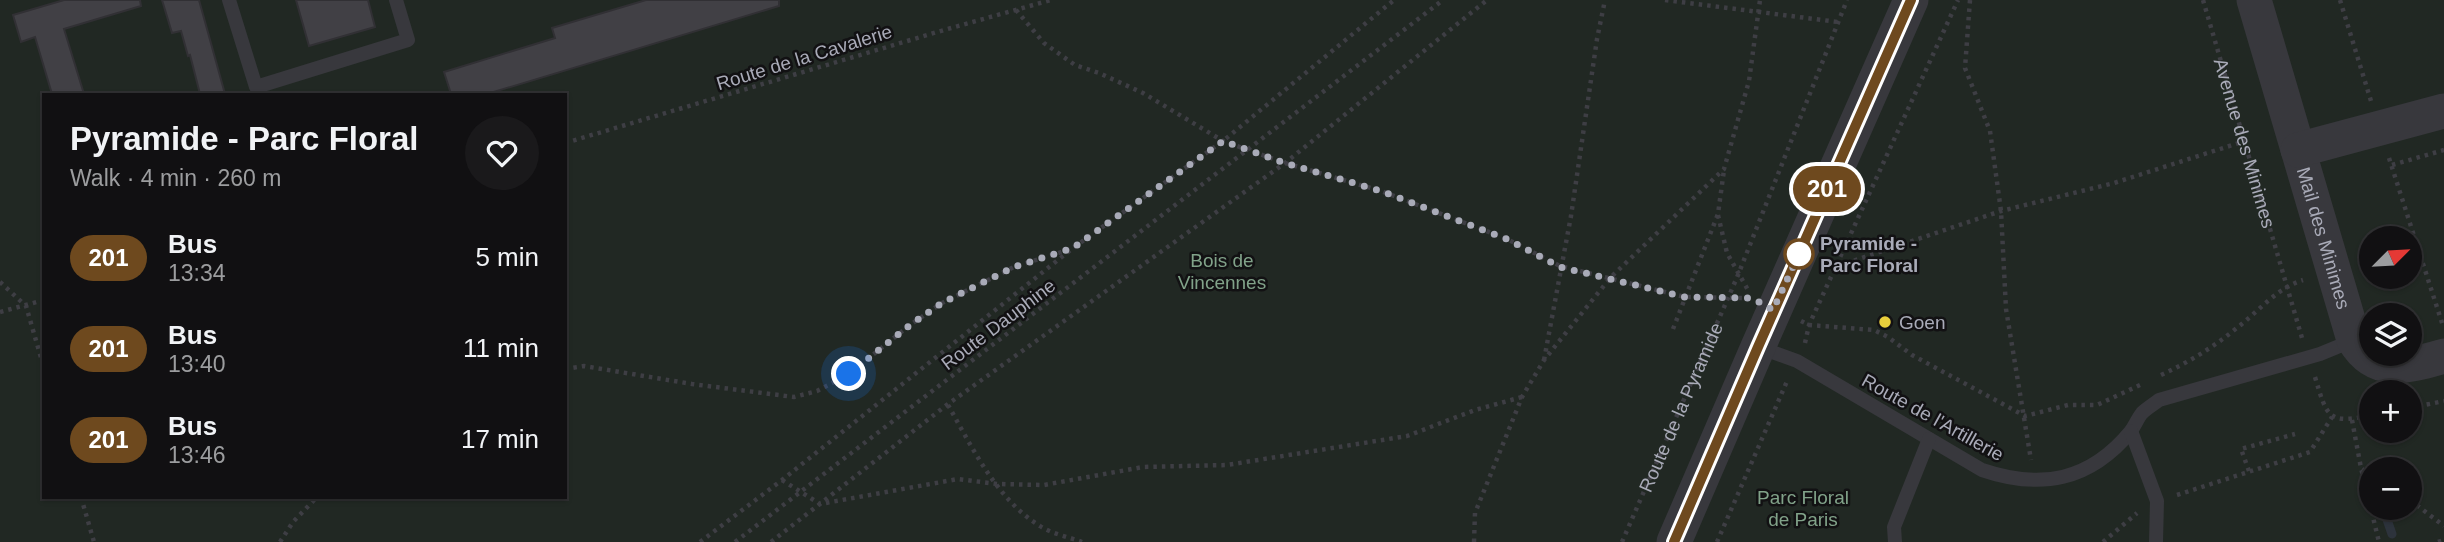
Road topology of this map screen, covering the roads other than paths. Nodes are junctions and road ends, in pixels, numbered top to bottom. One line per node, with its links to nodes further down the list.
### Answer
1 (229, 0): 2 (lane)
2 (396, 0)
3 (1911, 0): 8 (street)
4 (2254, 0): 6 (street)
5 (2444, 111): 6 (street)
6 (2298, 150): 7 (street, Mail des Minimes)
7 (2359, 336)
8 (1758, 347): 13 (lane, Route de l'Artillerie); 14 (street)
9 (2359, 351): 12 (lane, Route de l'Artillerie)
10 (2444, 357): 11 (street)
11 (2422, 361)
12 (2131, 431): 13 (lane, Route de l'Artillerie); 16 (lane)
13 (1929, 439): 15 (lane)
14 (1674, 542)
15 (1895, 542)
16 (2155, 542)

